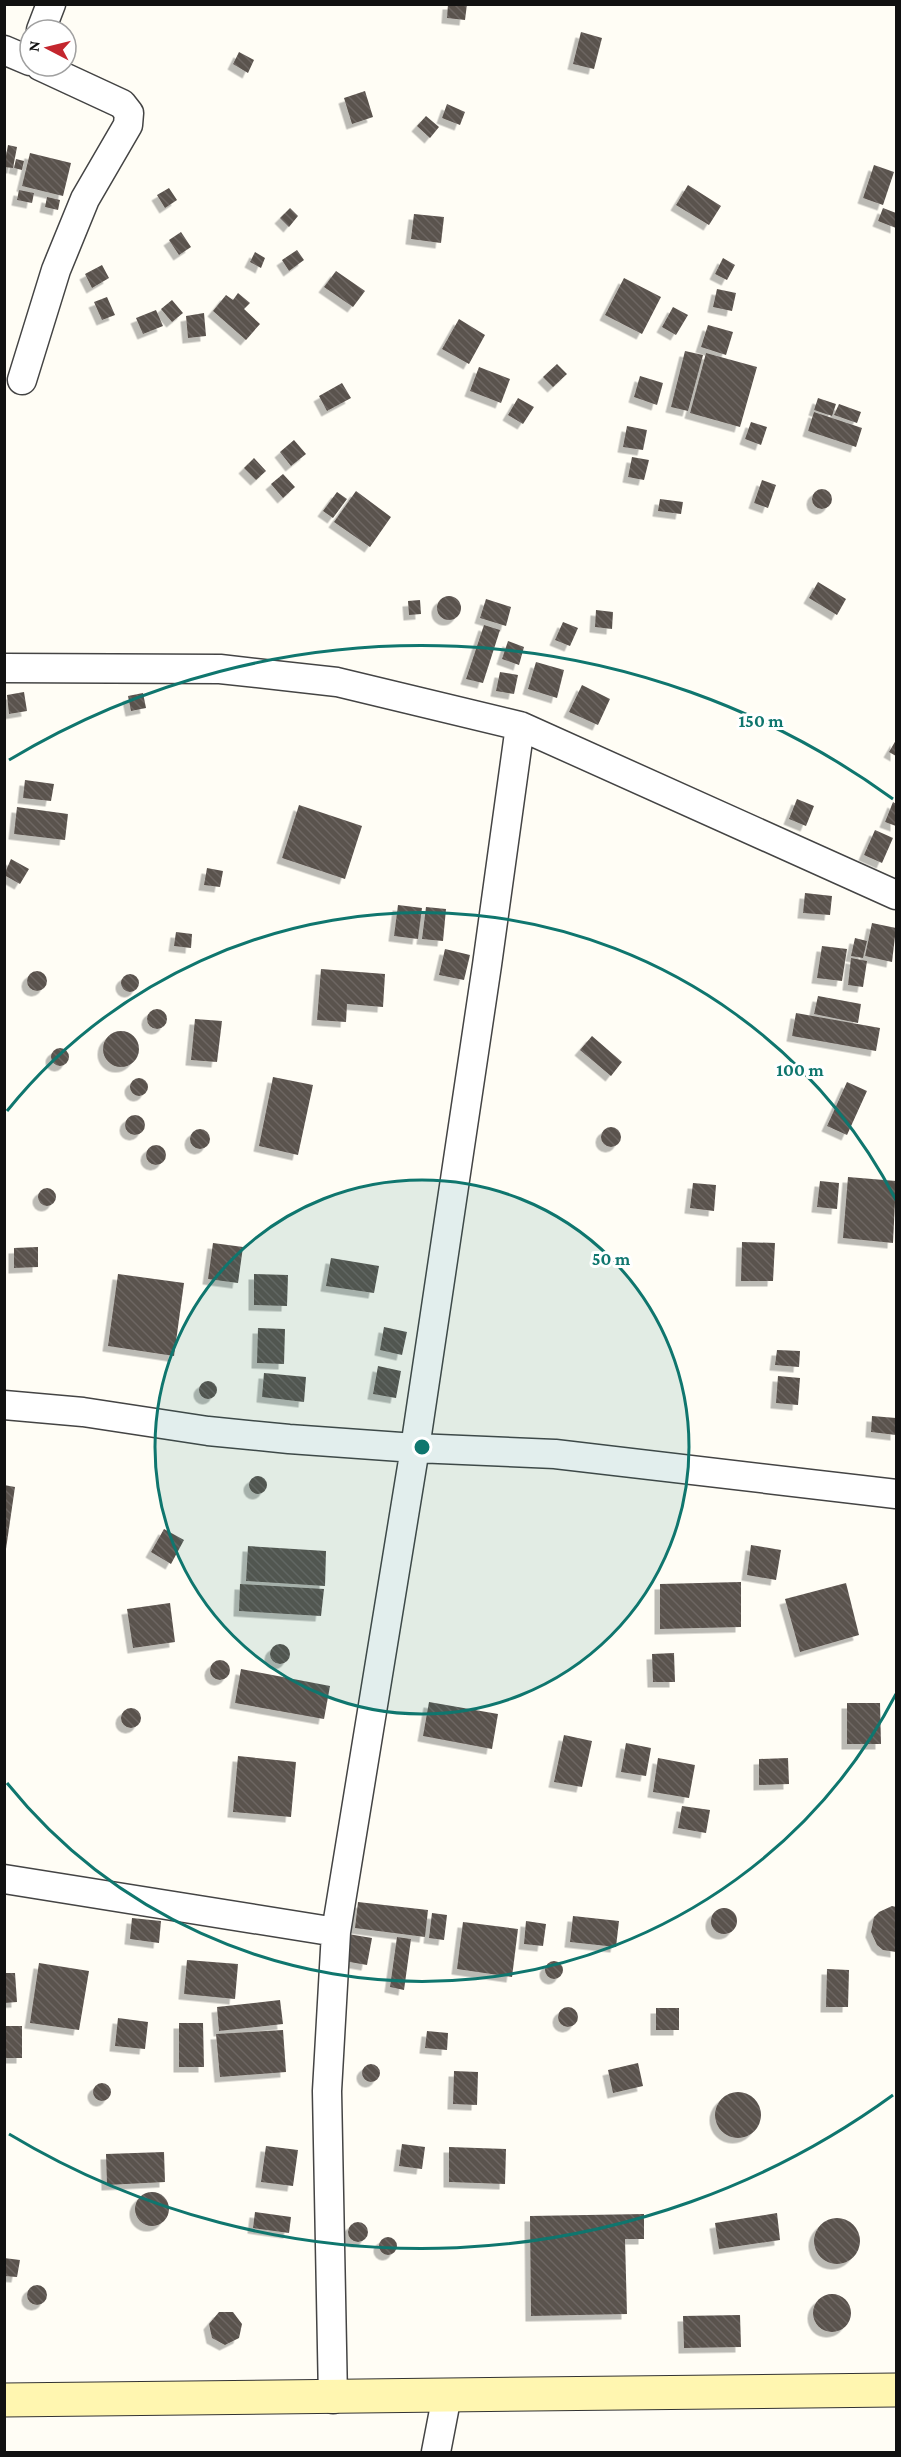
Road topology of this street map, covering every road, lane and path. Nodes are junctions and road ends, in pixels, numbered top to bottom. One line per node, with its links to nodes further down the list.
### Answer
1 (67, 78): 2 (street)
2 (22, 380)
3 (4, 668): 4 (street)
4 (520, 726): 5 (street); 7 (street)
5 (897, 895)
6 (4, 1405): 7 (street)
7 (415, 1448): 8 (street); 10 (street)
8 (897, 1494)
9 (4, 1879): 10 (street)
10 (336, 1932): 13 (street)
11 (897, 2390): 12 (main road)
12 (447, 2395): 13 (main road); 15 (street)
13 (333, 2399): 14 (main road)
14 (4, 2400)
15 (436, 2452)

